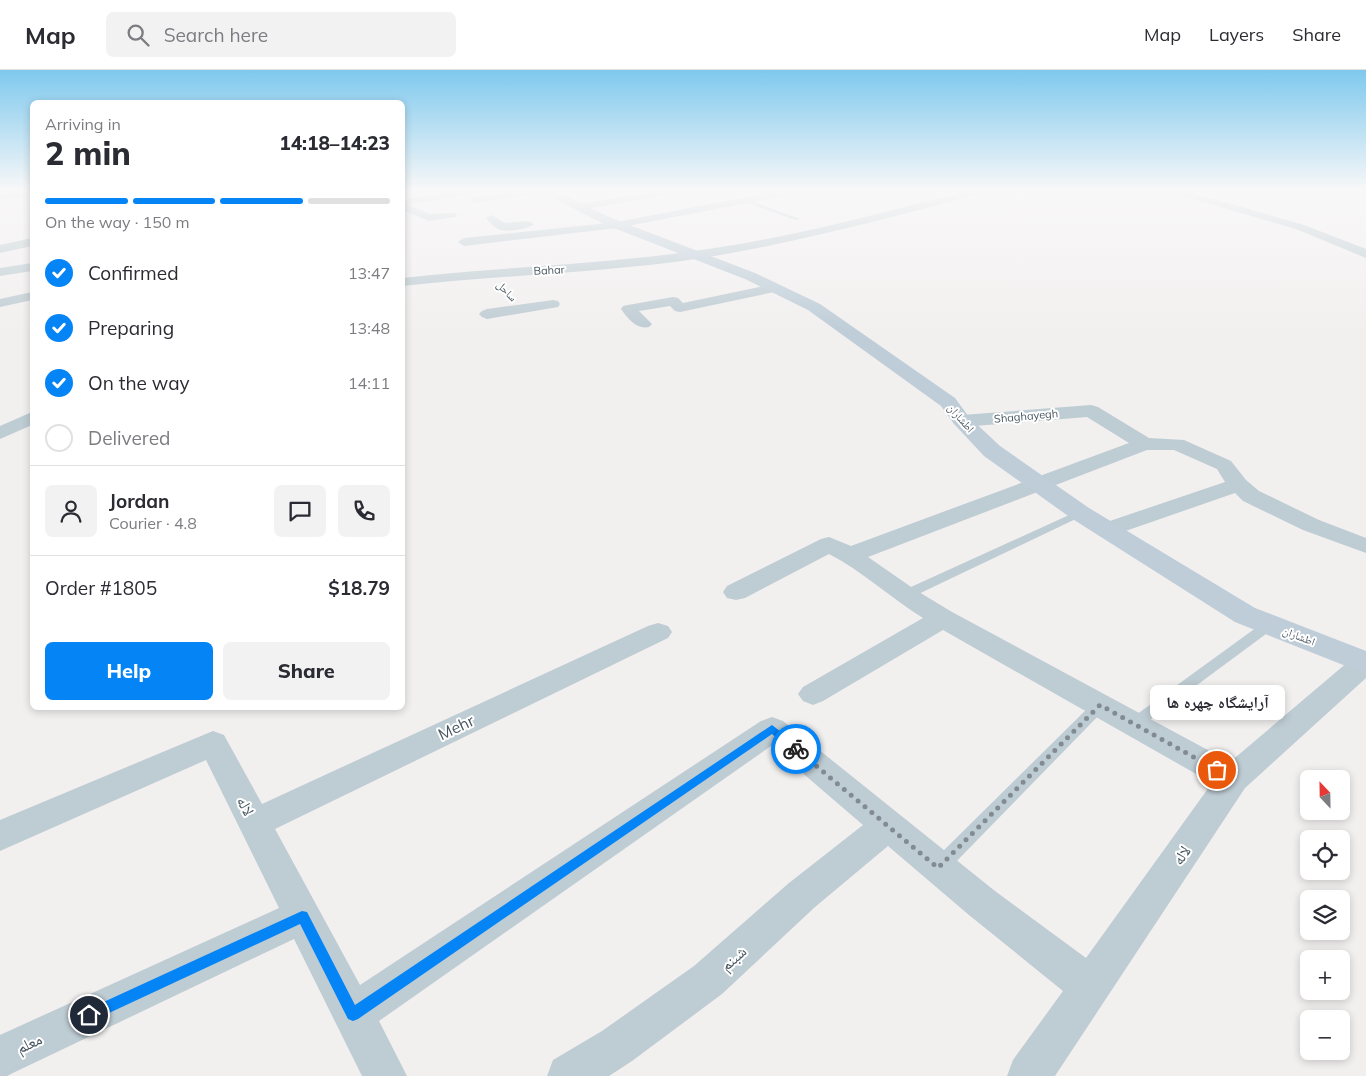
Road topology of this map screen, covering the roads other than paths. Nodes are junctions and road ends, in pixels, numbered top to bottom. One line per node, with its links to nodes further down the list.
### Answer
1 (500, 238): 6 (street)
2 (644, 238): 9 (street, اطشاران)
3 (791, 238): 9 (street, Bahar)
4 (1327, 238): 8 (street)
5 (30, 242): 7 (street)
6 (464, 242)
7 (0, 248)
8 (1366, 254)
9 (694, 262): 10 (street, Bahar); 19 (street, اطشاران)
10 (600, 266): 12 (street, Bahar); 15 (street)
11 (30, 267): 13 (street)
12 (555, 269): 14 (street, Bahar); 17 (street)
13 (0, 272)
14 (489, 273): 16 (street, Bahar); 18 (street, ساحل)
15 (615, 280)
16 (405, 282)
17 (570, 282)
18 (501, 285)
19 (774, 288): 28 (street); 30 (street, اطشاران)
20 (30, 296): 22 (street)
21 (512, 297): 24 (street, ساحل)
22 (0, 304)
23 (553, 304): 24 (street)
24 (524, 309): 26 (street)
25 (0, 314): 27 (street)
26 (487, 314)
27 (16, 315)
28 (644, 324)
29 (30, 419): 31 (street)
30 (962, 421): 32 (street, Shaghayegh); 33 (street, اطشاران)
31 (0, 434)
32 (1145, 444): 33 (street); 34 (street)
33 (1039, 484): 35 (street, اطشاران); 38 (street)
34 (1238, 485): 36 (street); 37 (street)
35 (1080, 514): 36 (street, اطشاران); 40 (lane)
36 (1106, 530): 42 (street, اطشاران)
37 (1366, 546)
38 (840, 550): 39 (street); 40 (street)
39 (736, 592)
40 (905, 595): 41 (street)
41 (943, 618): 45 (street); 46 (street)
42 (1269, 625): 44 (street, اطشاران); 47 (lane)
43 (658, 632): 49 (street, Mehr)
44 (1366, 663): 48 (street, لاله)
45 (813, 694)
46 (1100, 705): 47 (street); 52 (lane)
47 (1134, 724): 48 (street)
48 (1234, 779): 54 (street, لاله)
49 (254, 823): 51 (street, لاله); 53 (street, لاله)
50 (887, 826): 52 (street); 55 (street); 58 (street, شبنم)
51 (0, 836)
52 (938, 868): 54 (street)
53 (302, 916): 55 (street, لاله); 56 (street, معلم)
54 (1091, 987): 59 (street, لاله)
55 (353, 1014): 57 (street, لاله)
56 (0, 1057)
57 (384, 1076)
58 (568, 1076)
59 (1029, 1076)

